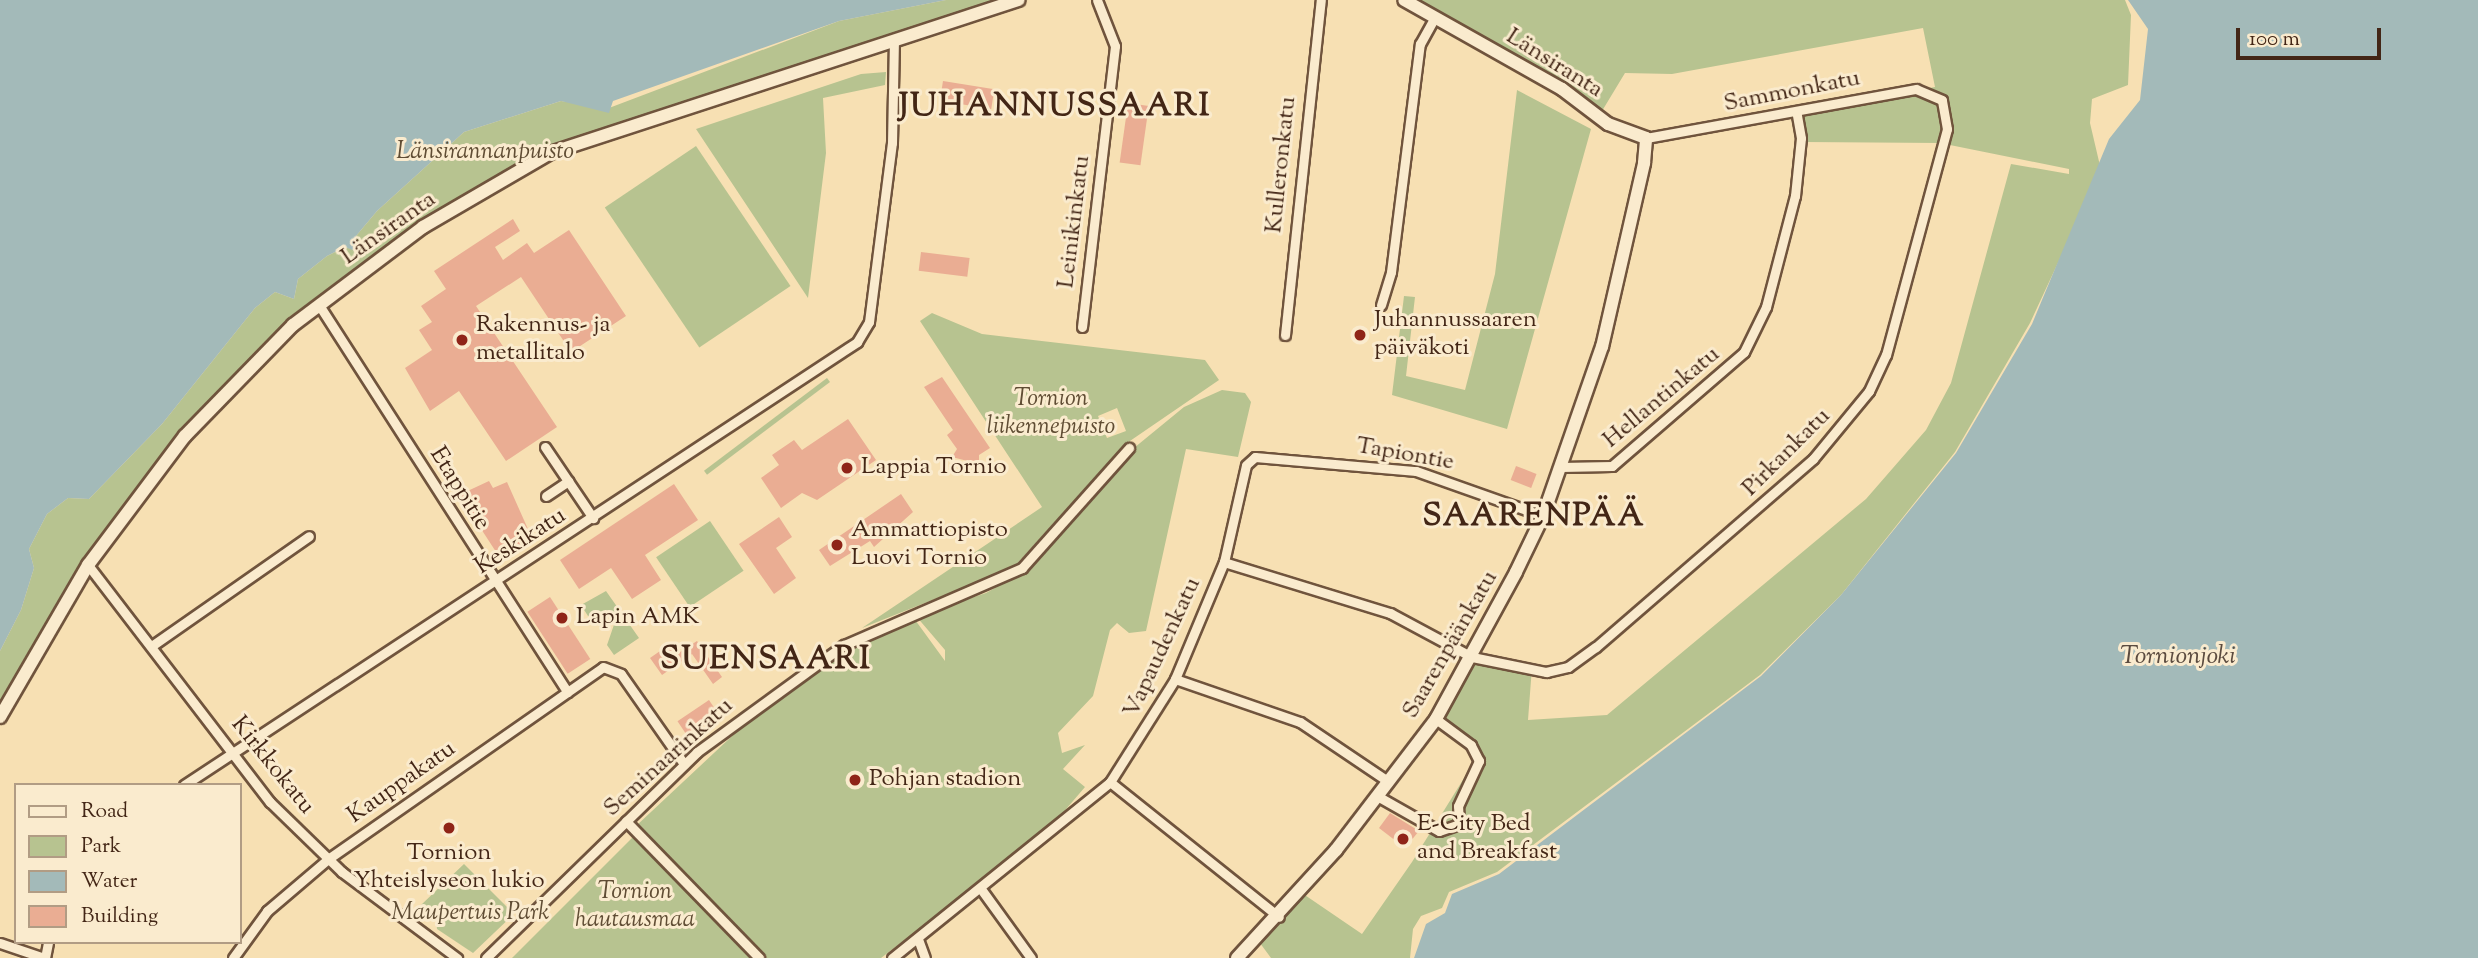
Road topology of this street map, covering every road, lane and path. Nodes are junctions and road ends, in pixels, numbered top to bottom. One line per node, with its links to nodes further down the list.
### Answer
1 (1019, 0): 6 (street, Länsiranta)
2 (1097, 0): 12 (street, Leinikinkatu)
3 (1321, 0): 13 (street, Kulleronkatu)
4 (1404, 0): 5 (street, Länsiranta)
5 (1435, 17): 9 (street, Länsiranta); 11 (street)
6 (894, 40): 10 (street, Länsiranta); 21 (street, Keskikatu)
7 (1942, 100): 8 (street, Sammonkatu); 27 (street, Pirkankatu)
8 (1796, 111): 9 (street, Sammonkatu); 17 (street, Hellantinkatu)
9 (1646, 138): 17 (street, Saarenpäänkatu)
10 (319, 305): 24 (street, Länsiranta); 25 (street, Etappitie)
11 (1381, 305)
12 (1082, 327)
13 (1285, 335)
14 (545, 447): 18 (street)
15 (1129, 448): 33 (street, Seminaarinkatu)
16 (1255, 457): 20 (street, Tapiontie); 23 (street, Vapaudenkatu)
17 (1561, 467): 20 (street, Saarenpäänkatu)
18 (568, 481): 19 (street); 21 (street)
19 (546, 496)
20 (1543, 516): 27 (street, Saarenpäänkatu)
21 (593, 518): 25 (street, Keskikatu)
22 (309, 536): 26 (street)
23 (1224, 562): 27 (street, Pirkankatu); 28 (street, Vapaudenkatu)
24 (88, 565): 26 (street, Kirkkokatu); 30 (street, Länsiranta)
25 (495, 582): 29 (street, Etappitie); 32 (street, Keskikatu)
26 (153, 645): 32 (street, Kirkkokatu)
27 (1472, 657): 31 (street, Saarenpäänkatu)
28 (1175, 679): 34 (street, Vapaudenkatu); 35 (street)
29 (567, 692): 33 (street, Kauppakatu); 39 (street, Kauppakatu)
30 (0, 717)
31 (1436, 719): 35 (street, Saarenpäänkatu); 37 (street)
32 (231, 750): 36 (street, Keskikatu); 39 (street, Kirkkokatu)
33 (684, 764): 38 (street, Seminaarinkatu)
34 (1110, 782): 40 (street, Vapaudenkatu); 41 (street)
35 (1389, 782): 37 (street, Saarenpäänkatu)
36 (187, 783)
37 (1379, 797): 41 (street, Saarenpäänkatu)
38 (626, 821): 47 (street, Seminaarinkatu); 48 (street)
39 (328, 859): 45 (street, Kauppakatu); 46 (street, Kirkkokatu)
40 (981, 889): 42 (street, Vapaudenkatu); 51 (street)
41 (1279, 917): 52 (street, Saarenpäänkatu)
42 (918, 939): 49 (street, Vapaudenkatu); 50 (street)
43 (0, 943): 44 (street)
44 (45, 958)
45 (233, 958)
46 (457, 958)
47 (486, 958)
48 (759, 958)
49 (892, 958)
50 (925, 958)
51 (1031, 958)
52 (1237, 958)

